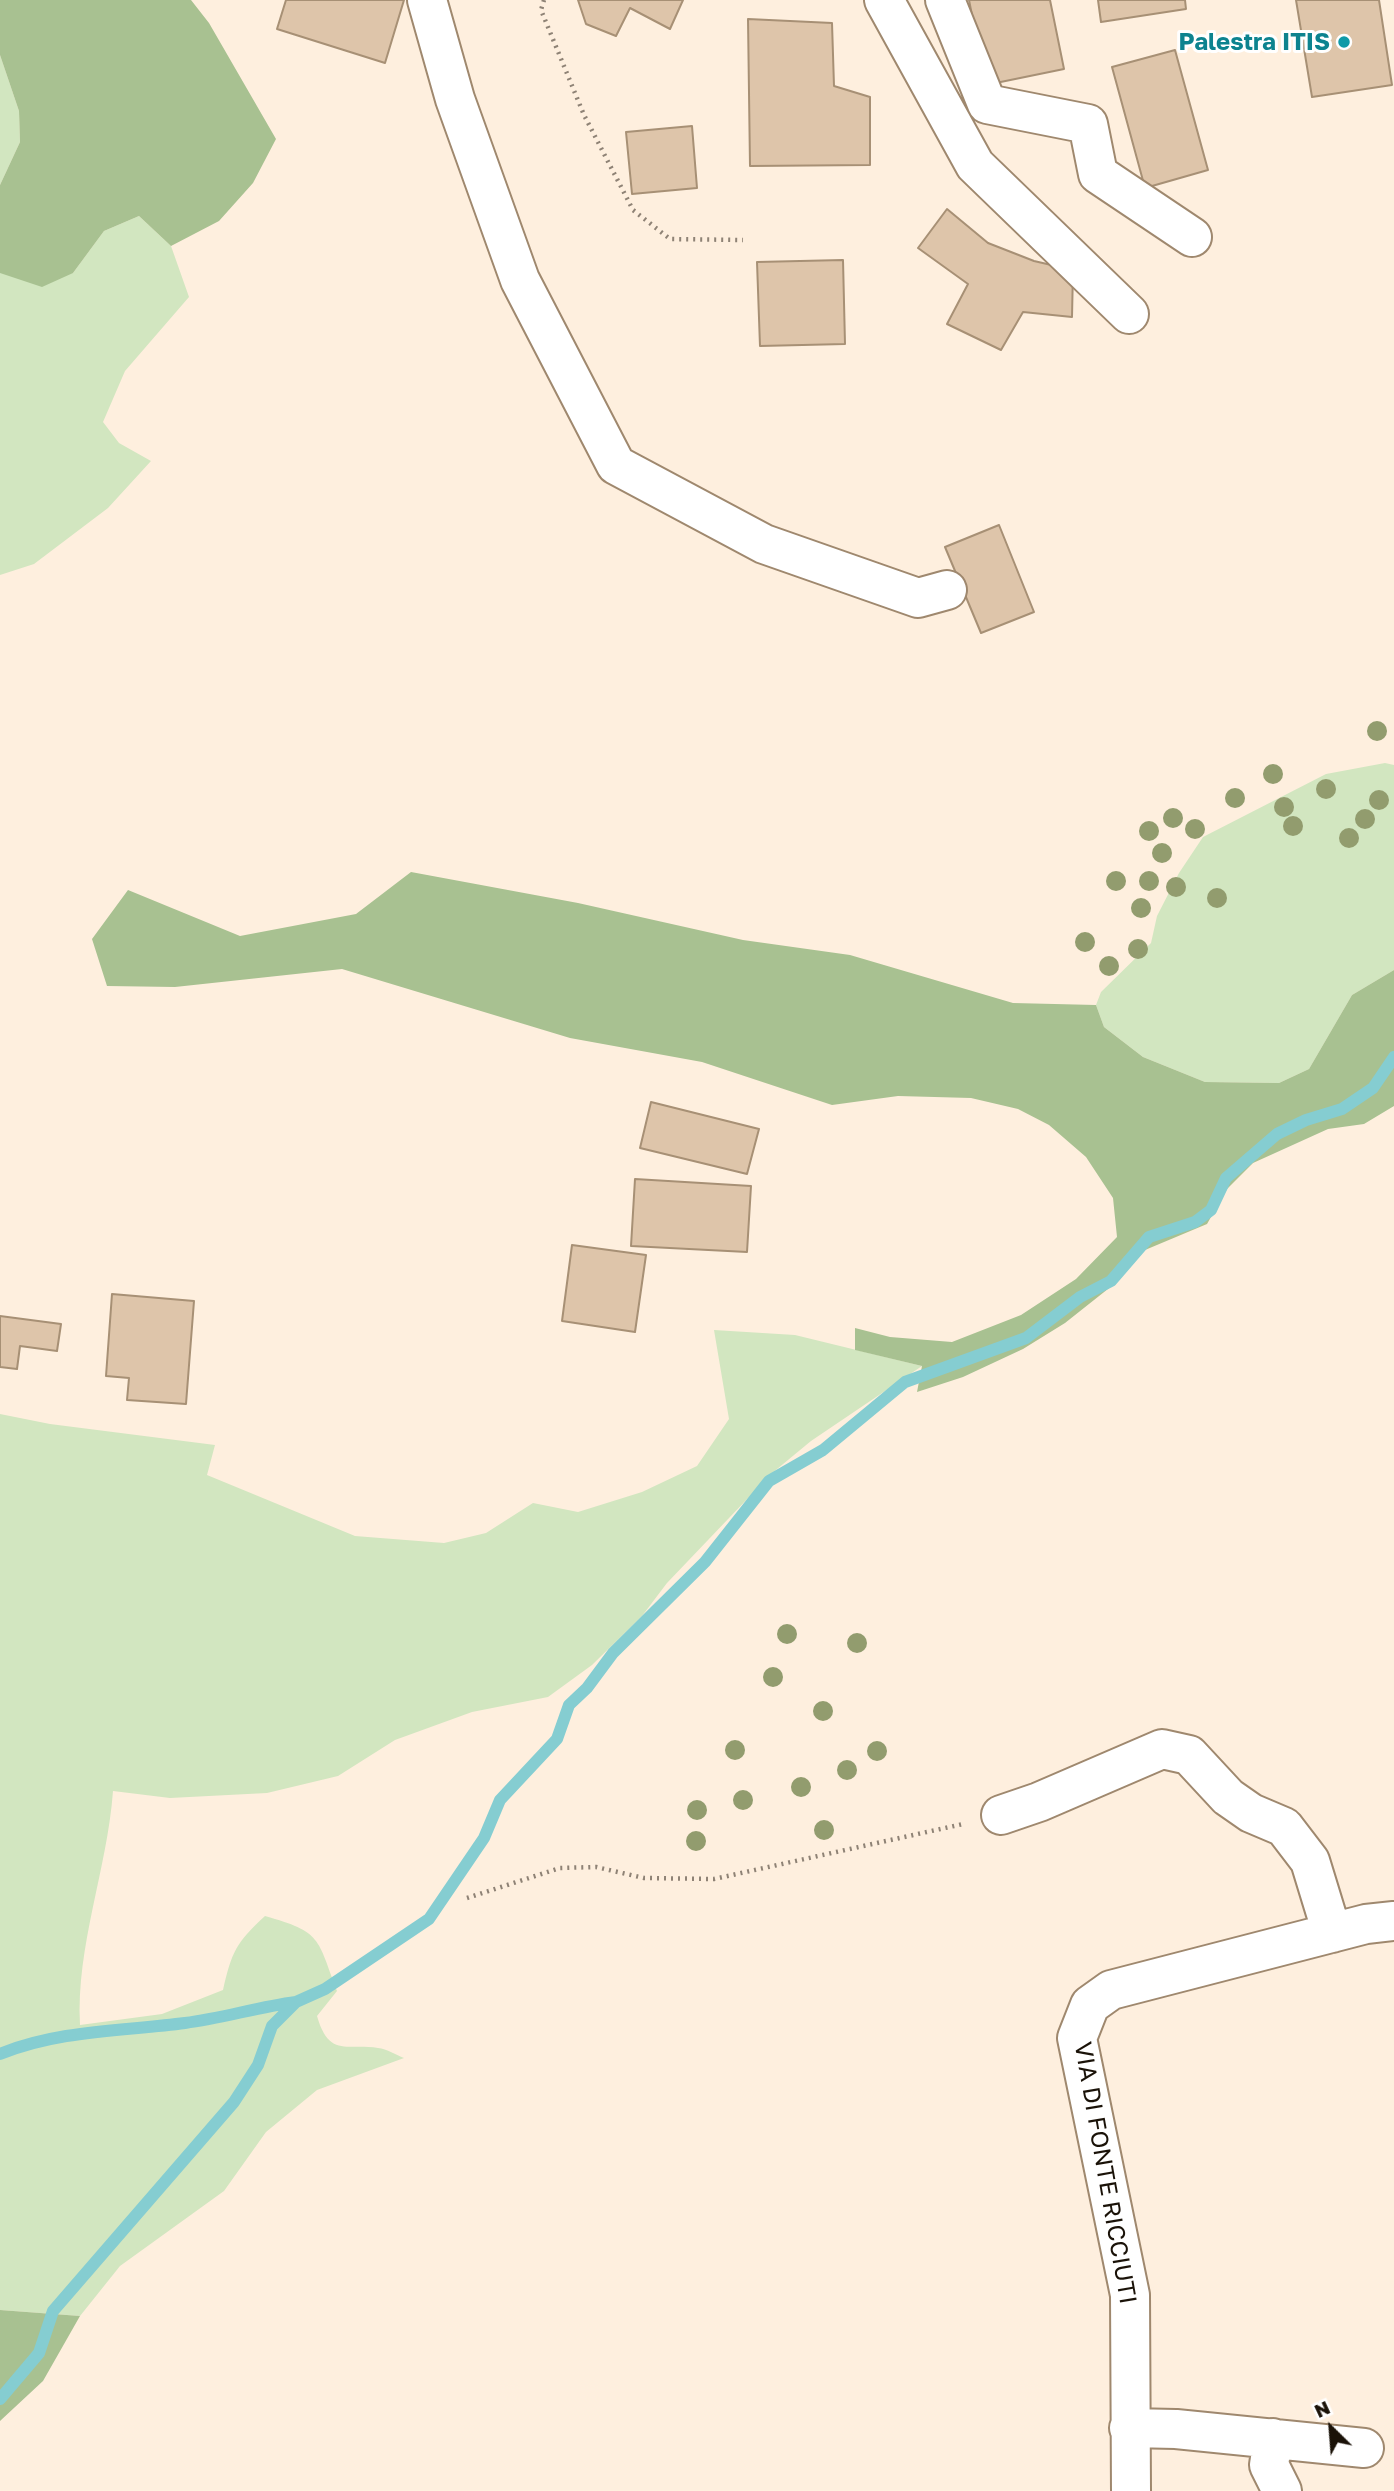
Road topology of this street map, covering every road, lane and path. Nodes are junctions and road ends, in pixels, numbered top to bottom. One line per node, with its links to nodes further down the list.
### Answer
1 (427, 0): 8 (street)
2 (544, 0): 6 (path)
3 (884, 0): 7 (street)
4 (945, 0): 5 (street)
5 (1192, 237)
6 (743, 240)
7 (1129, 314)
8 (947, 590)
9 (1001, 1815): 10 (path); 12 (street)
10 (467, 1898)
11 (1394, 1920): 12 (street, VIA DI FONTE RICCIUTI)
12 (1332, 1933): 13 (street, VIA DI FONTE RICCIUTI)
13 (1129, 2428): 14 (street); 16 (street, VIA DI FONTE RICCIUTI)
14 (1273, 2438): 15 (street); 17 (street)
15 (1364, 2448)
16 (1131, 2491)
17 (1282, 2491)

